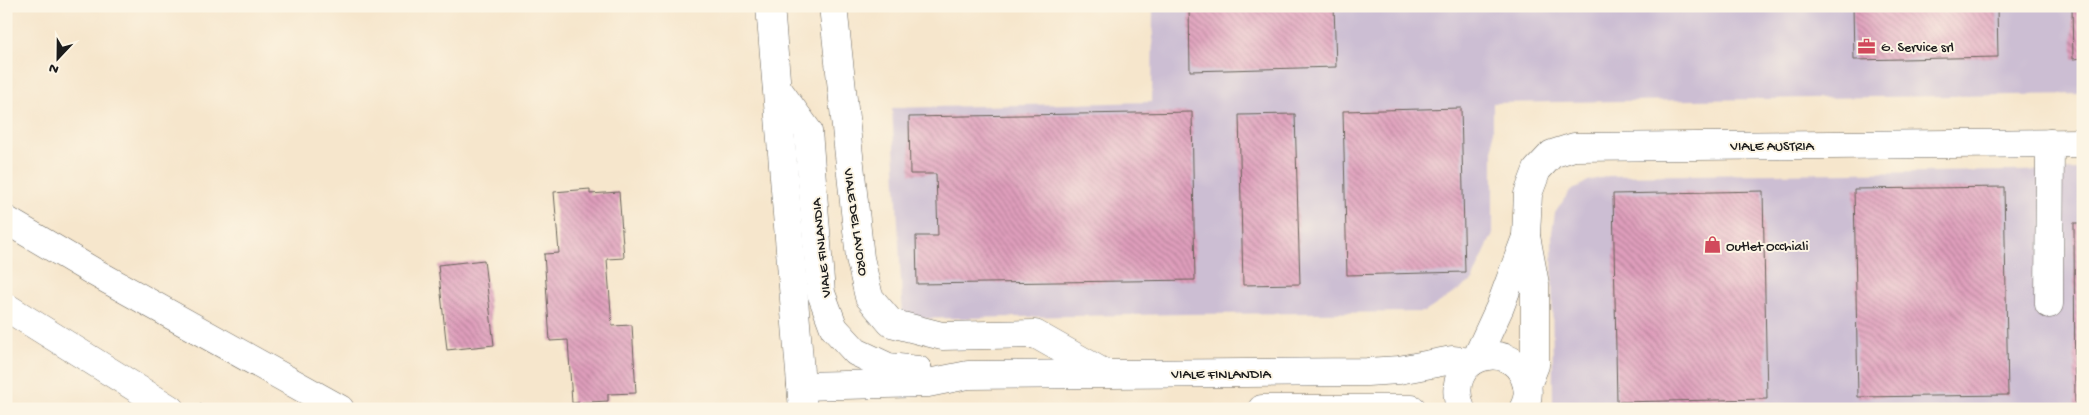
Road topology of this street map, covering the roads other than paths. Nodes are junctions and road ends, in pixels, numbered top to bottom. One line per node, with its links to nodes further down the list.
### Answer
1 (770, 6): 3 (street)
2 (833, 6): 11 (street, VIALE DEL LAVORO)
3 (777, 88): 12 (street, VIALE FINLANDIA); 13 (street)
4 (2050, 143): 5 (street, VIALE AUSTRIA); 7 (street, VIALE AUSTRIA); 8 (street)
5 (2083, 143)
6 (6, 220): 16 (street)
7 (1526, 236): 10 (street, VIALE AUSTRIA); 14 (street, VIALE AUSTRIA)
8 (2049, 304)
9 (6, 308): 15 (street)
10 (1474, 361): 11 (street, VIALE FINLANDIA); 14 (street, VIALE FINLANDIA); 19 (street)
11 (1106, 374): 12 (street, VIALE FINLANDIA)
12 (968, 375): 13 (street, VIALE FINLANDIA)
13 (802, 397)
14 (1525, 397)
15 (170, 409)
16 (340, 409)
17 (1262, 409): 18 (street)
18 (1412, 409)
19 (1461, 409)

